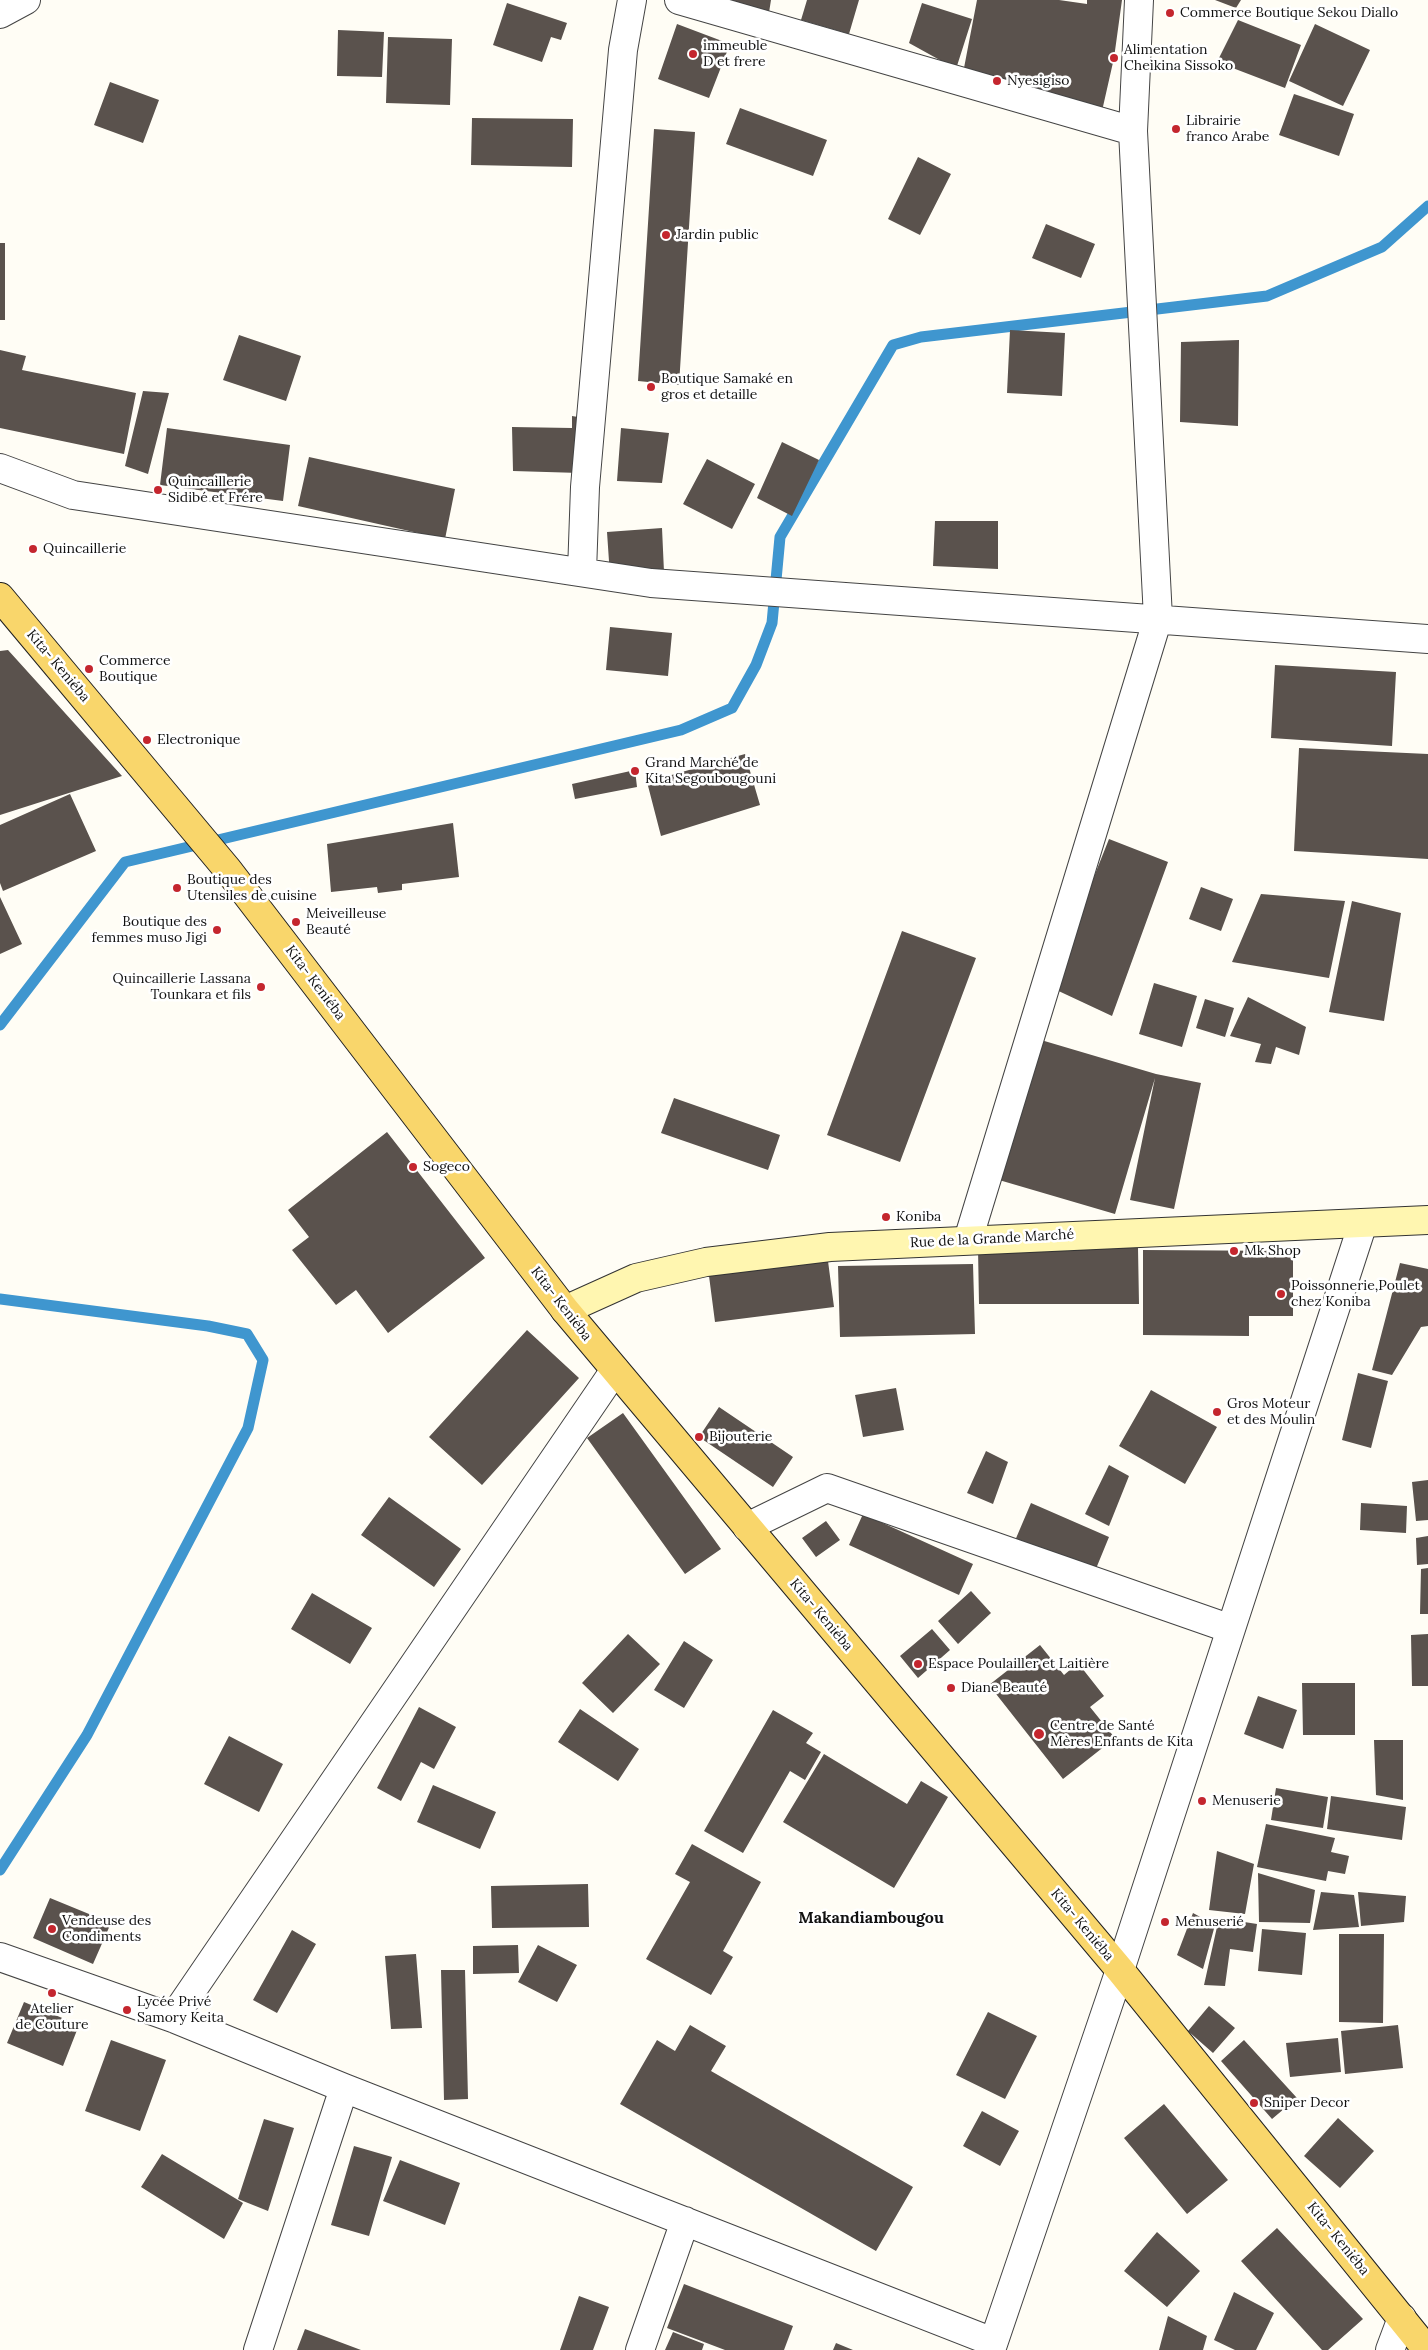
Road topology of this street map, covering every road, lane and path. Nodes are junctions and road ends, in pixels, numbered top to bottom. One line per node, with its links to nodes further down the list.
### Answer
1 (26, 0): 6 (street)
2 (632, 0): 9 (street)
3 (679, 0): 7 (street)
4 (1157, 0): 5 (street)
5 (1139, 12): 7 (street)
6 (0, 14)
7 (1132, 131): 11 (street)
8 (0, 468): 9 (street)
9 (582, 572): 11 (street)
10 (0, 597): 16 (main road, Kita- Keniéba)
11 (1158, 618): 12 (street); 15 (street)
12 (1428, 639)
13 (1428, 1220): 14 (main road, Rue de la Grande Marché)
14 (1363, 1223): 15 (main road, Rue de la Grande Marché); 19 (street)
15 (968, 1240): 16 (main road, Rue de la Grande Marché)
16 (565, 1310): 17 (main road, Kita- Keniéba)
17 (615, 1370): 18 (main road, Kita- Keniéba); 22 (street)
18 (747, 1527): 19 (street); 21 (main road, Kita- Keniéba)
19 (1231, 1629): 21 (street)
20 (4, 1959): 22 (street)
21 (1120, 1970): 25 (main road, Kita- Keniéba); 26 (street)
22 (173, 2018): 23 (street)
23 (344, 2088): 24 (street); 27 (street)
24 (685, 2221): 26 (street); 28 (street)
25 (1402, 2318): 29 (street); 30 (main road, Kita- Keniéba)
26 (992, 2346)
27 (258, 2350)
28 (640, 2350)
29 (1390, 2350)
30 (1427, 2350)

